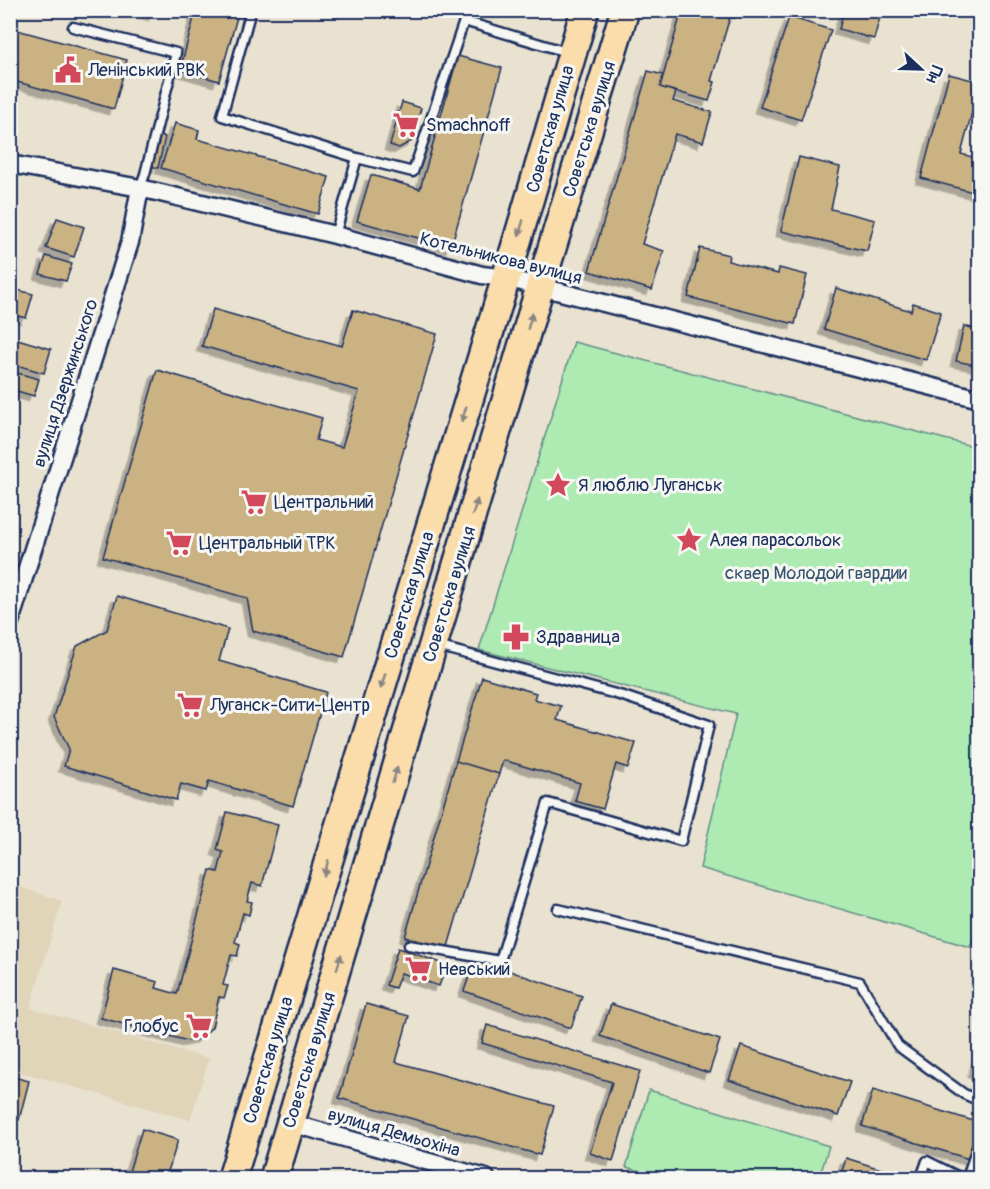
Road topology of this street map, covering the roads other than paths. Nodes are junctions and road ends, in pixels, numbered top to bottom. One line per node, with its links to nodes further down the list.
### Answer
1 (251, 10): 6 (lane)
2 (585, 10): 5 (main road, Советская улица)
3 (625, 10): 11 (main road, Совєтська вулиця)
4 (73, 27): 8 (lane)
5 (572, 54): 6 (lane); 10 (main road, Советская улица, one-way to 10)
6 (357, 158): 9 (lane)
7 (10, 164): 8 (street, Котельникова вулиця)
8 (140, 188): 9 (street, Котельникова вулиця); 13 (street, вулиця Дзержинського)
9 (335, 235): 10 (street, Котельникова вулиця)
10 (506, 278): 11 (street, Котельникова вулиця); 20 (main road, Советская улица, one-way to 20)
11 (540, 287): 12 (street, Котельникова вулиця); 14 (main road, Совєтська вулиця, one-way to 11)
12 (980, 399)
13 (10, 622)
14 (434, 645): 16 (lane); 18 (main road, Совєтська вулиця, one-way to 14)
15 (558, 909): 17 (lane)
16 (409, 945)
17 (980, 1101)
18 (291, 1123): 21 (main road, Совєтська вулиця); 22 (street, вулиця Демьохіна)
19 (980, 1138): 25 (lane)
20 (232, 1179)
21 (273, 1179)
22 (486, 1179)
23 (921, 1179): 24 (lane)
24 (961, 1179)
25 (968, 1179)

